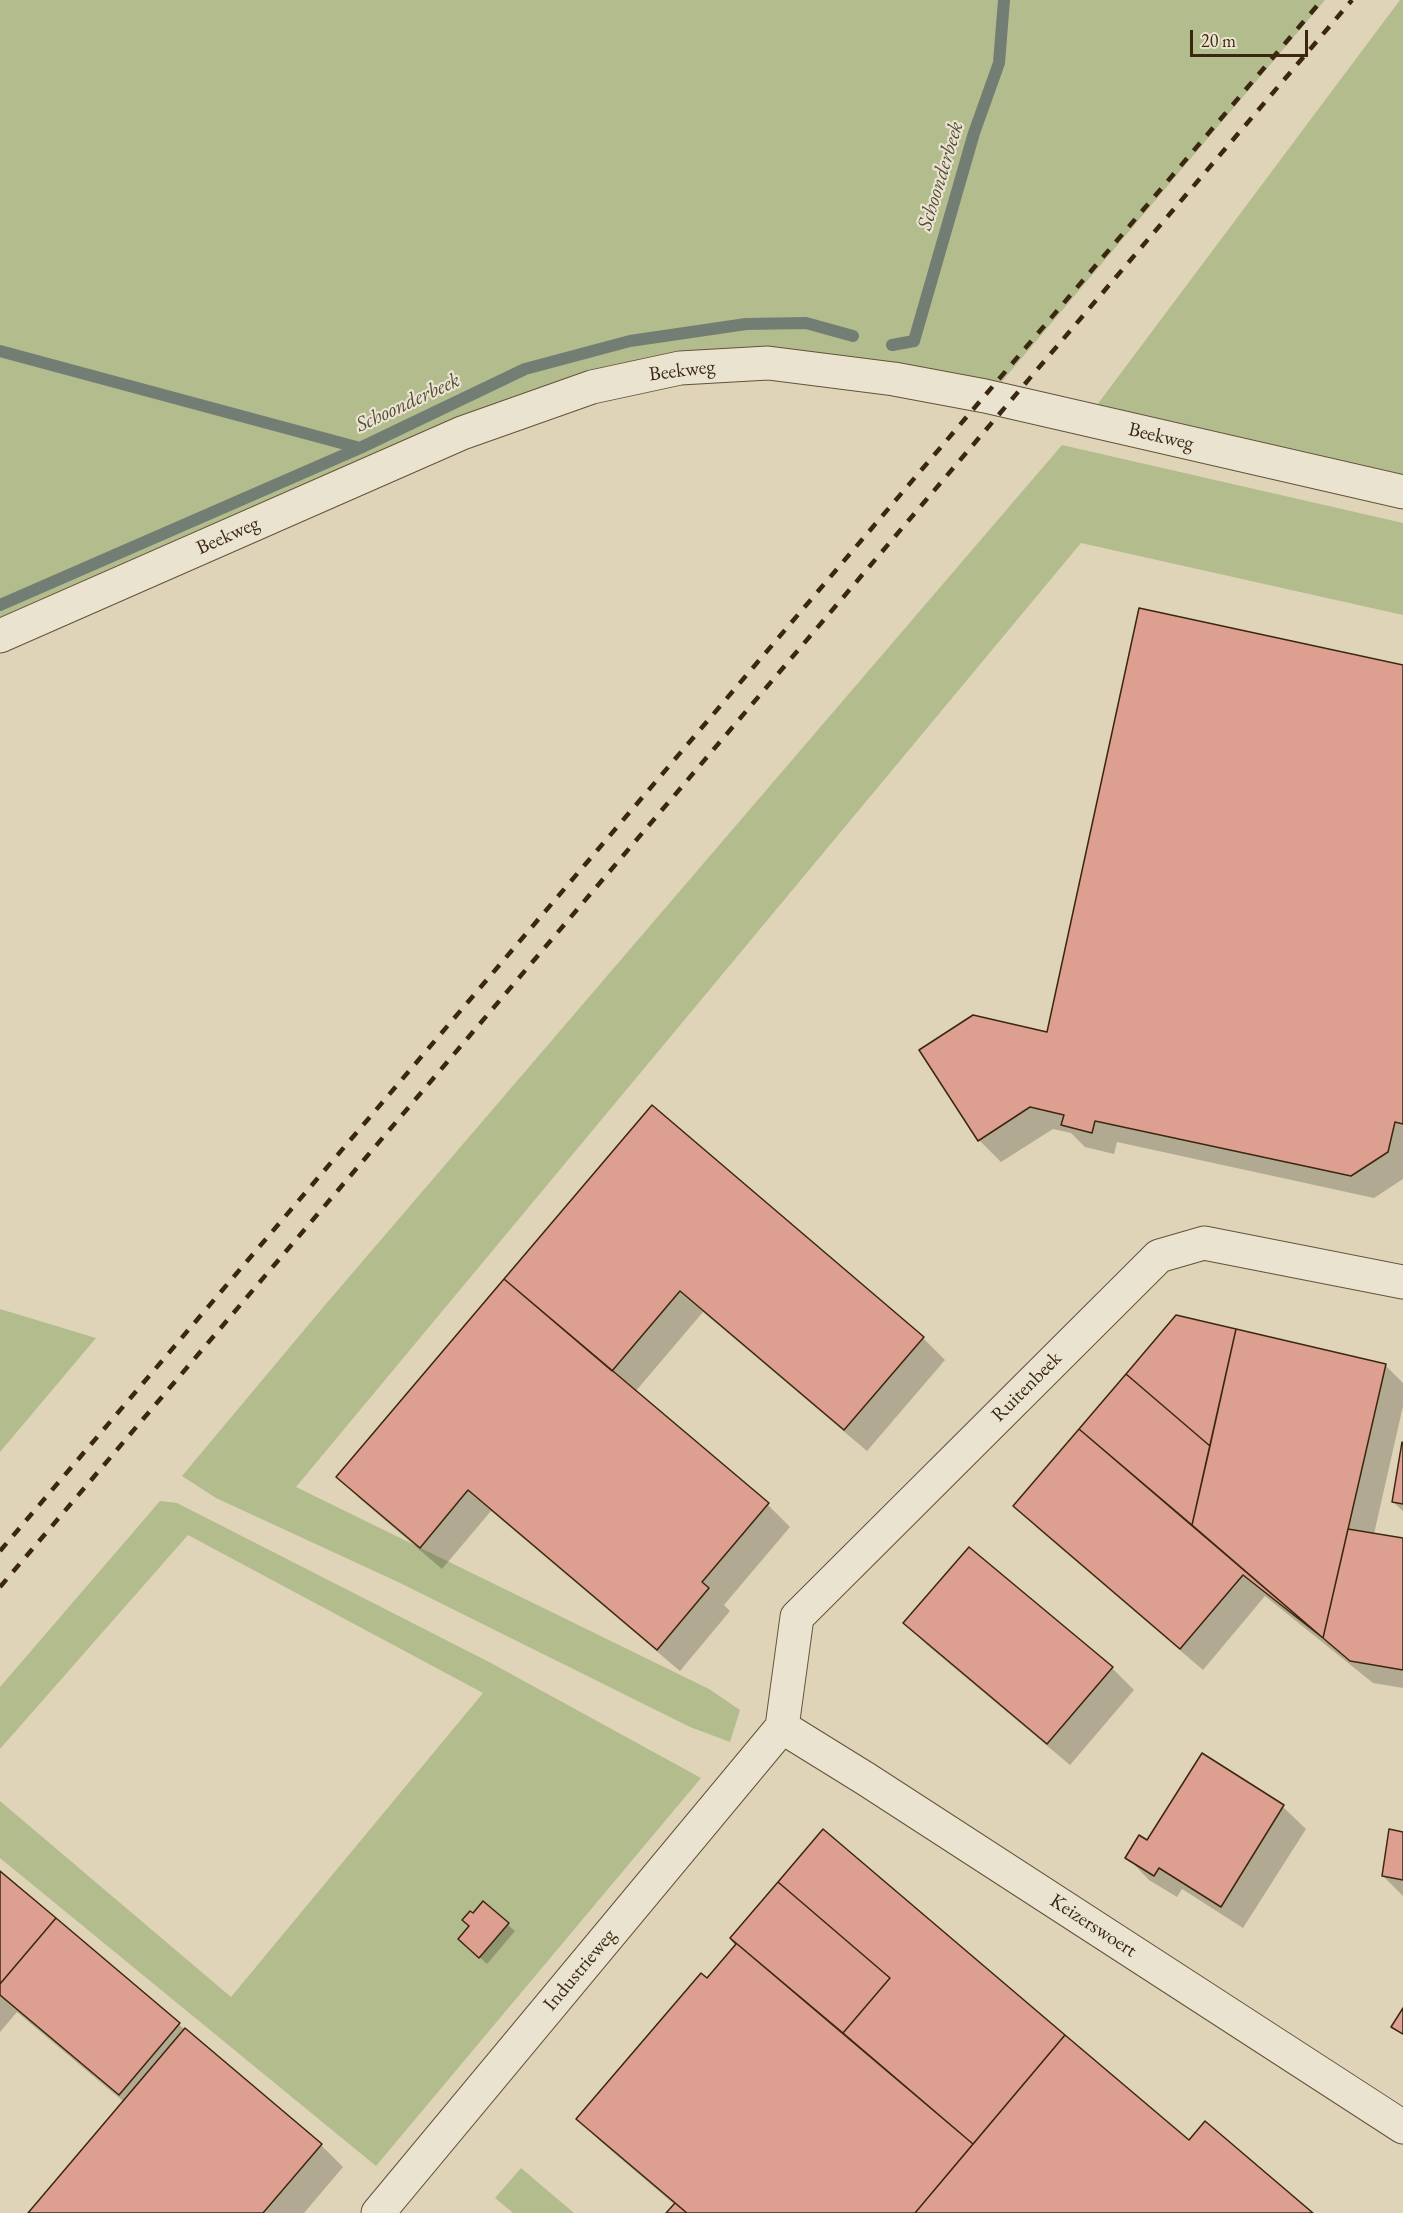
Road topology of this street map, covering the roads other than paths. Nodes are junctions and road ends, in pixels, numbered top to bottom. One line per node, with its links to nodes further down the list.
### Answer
1 (1403, 492): 2 (street, Beekweg)
2 (0, 636)
3 (1403, 1282): 4 (street, Ruitenbeek)
4 (782, 1726): 5 (street, Keizerswoert); 6 (street, Industrieweg)
5 (1403, 2127)
6 (378, 2213)

